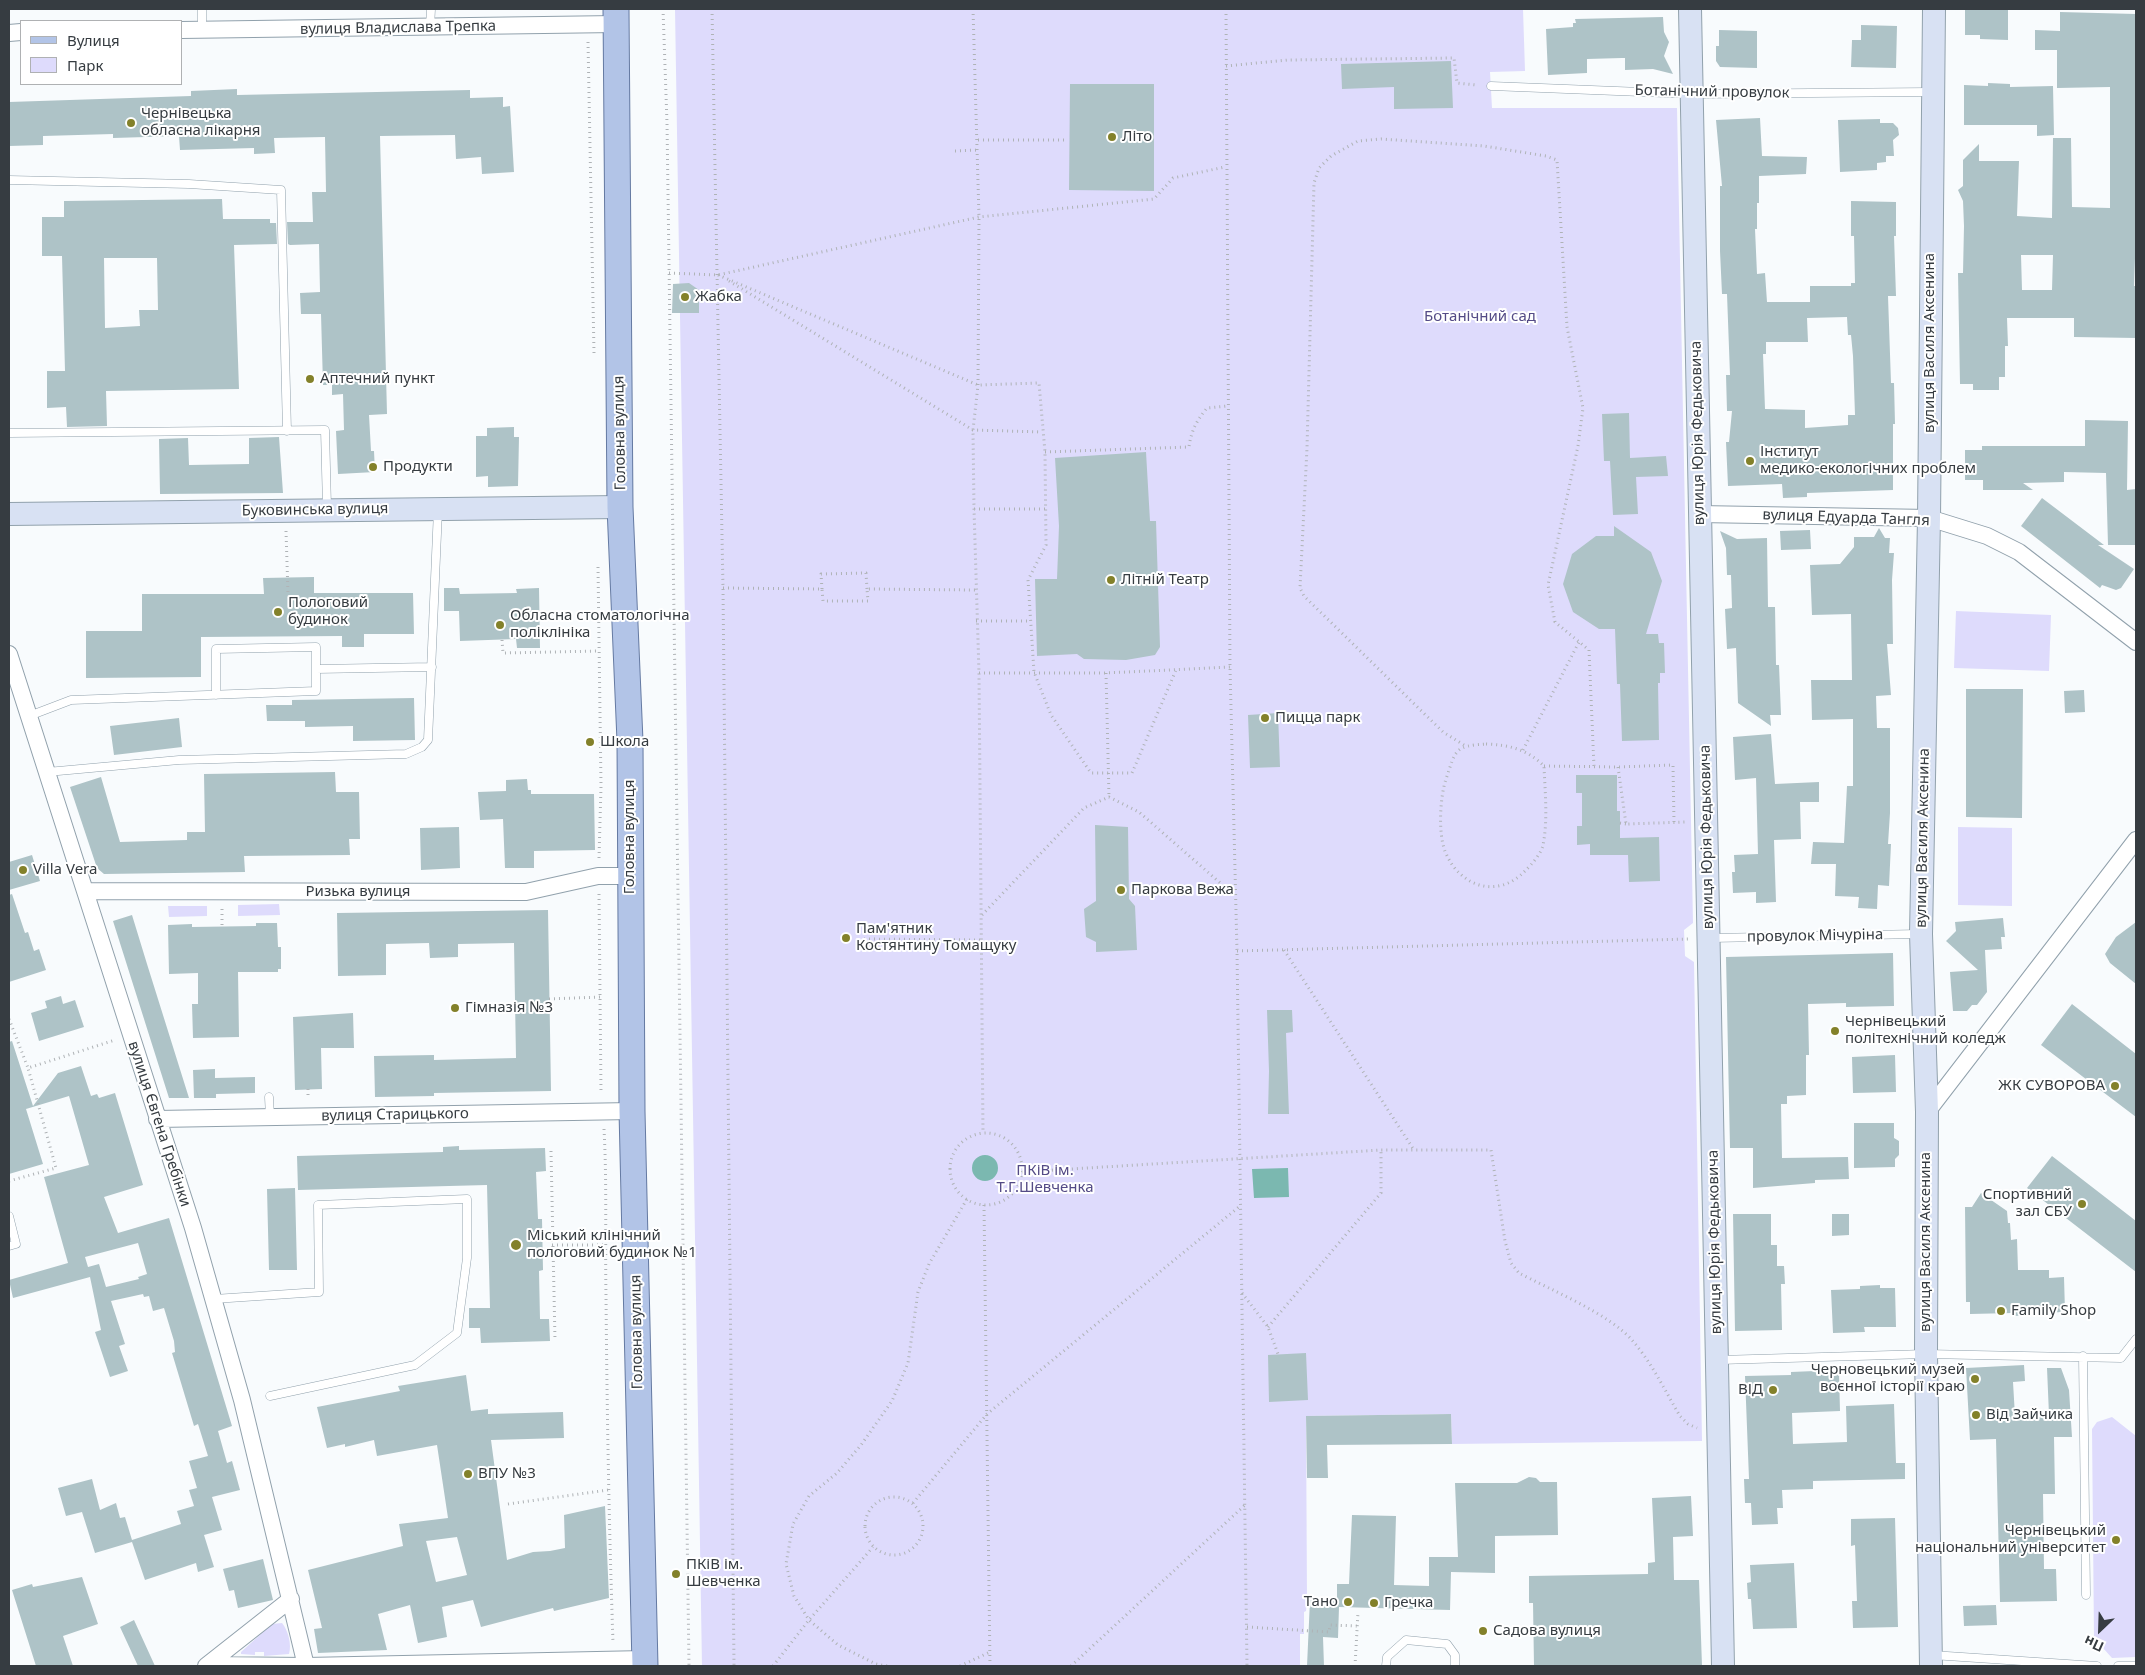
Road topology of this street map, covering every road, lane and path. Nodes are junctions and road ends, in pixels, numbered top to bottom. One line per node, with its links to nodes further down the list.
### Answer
1 (202, 9): 13 (lane)
2 (431, 9): 11 (lane)
3 (663, 9): 25 (path)
4 (712, 9): 26 (path)
5 (973, 9): 18 (path)
6 (1226, 9): 14 (path)
7 (1690, 9): 17 (street, вулиця Юрія Федьковича)
8 (1934, 9): 16 (street, вулиця Василя Аксенина)
9 (616, 16): 10 (street, вулиця Владислава Трепка); 35 (main road, Головна вулиця)
10 (588, 25): 11 (street, вулиця Владислава Трепка); 27 (path)
11 (430, 27): 13 (street, вулиця Владислава Трепка)
12 (182, 30): 13 (street, вулиця Владислава Трепка)
13 (202, 30)
14 (1226, 66): 15 (path); 22 (path)
15 (1491, 86): 17 (lane, Ботанічний провулок)
16 (1933, 92): 17 (lane, Ботанічний провулок); 42 (street, вулиця Василя Аксенина)
17 (1692, 94): 41 (street, вулиця Юрія Федьковича)
18 (978, 140): 19 (path); 20 (path)
19 (1064, 140)
20 (978, 150): 21 (path); 24 (path)
21 (955, 151)
22 (1225, 167): 24 (path); 29 (path)
23 (9, 180): 31 (lane)
24 (979, 217): 26 (path); 28 (path)
25 (668, 273): 26 (path); 144 (path)
26 (718, 275): 28 (path); 30 (path); 45 (path)
27 (594, 359)
28 (978, 385): 30 (path); 32 (path)
29 (1227, 406): 34 (path); 58 (path)
30 (973, 430): 32 (path); 38 (path)
31 (287, 431): 33 (lane); 37 (lane)
32 (1042, 432): 34 (path)
33 (9, 433)
34 (1045, 452): 39 (path)
35 (620, 507): 36 (street, Буковинська вулиця); 80 (main road, Головна вулиця)
36 (438, 508): 37 (street, Буковинська вулиця); 57 (lane)
37 (327, 509): 40 (street, Буковинська вулиця)
38 (974, 509): 39 (path); 48 (path)
39 (1045, 509): 51 (path)
40 (9, 514)
41 (1699, 514): 42 (street, вулиця Едуарда Тангля); 75 (street, вулиця Юрія Федьковича)
42 (1929, 518): 54 (street, вулиця Едуарда Тангля); 84 (street, вулиця Василя Аксенина)
43 (287, 558): 49 (path)
44 (598, 565): 55 (path)
45 (723, 588): 46 (path); 145 (path)
46 (822, 589): 47 (path); 47 (path)
47 (867, 589): 48 (path)
48 (975, 590): 50 (path)
49 (288, 594)
50 (976, 621): 51 (path); 62 (path)
51 (1031, 621): 61 (path)
52 (502, 640): 55 (path)
53 (1579, 642): 66 (path); 67 (path); 69 (path)
54 (2136, 642)
55 (599, 652): 79 (path)
56 (9, 654): 65 (street, вулиця Євгена Гребінки)
57 (432, 667): 59 (lane); 71 (lane)
58 (1230, 667): 60 (path); 82 (path)
59 (316, 669): 64 (lane); 64 (lane)
60 (1176, 670): 63 (path); 72 (path)
61 (1034, 672): 62 (path); 63 (path); 72 (path)
62 (979, 673): 83 (path)
63 (1106, 673): 72 (path)
64 (216, 695): 65 (lane)
65 (29, 716): 71 (street, вулиця Євгена Гребінки)
66 (1464, 745): 67 (path); 68 (path)
67 (1523, 750): 68 (path)
68 (1544, 766): 69 (path)
69 (1594, 767): 70 (path)
70 (1618, 767): 74 (path); 77 (path)
71 (47, 772): 81 (street, вулиця Євгена Гребінки)
72 (1109, 774): 73 (path)
73 (1109, 797): 82 (path); 83 (path)
74 (1674, 822): 75 (path); 77 (path)
75 (1706, 822): 85 (street, вулиця Юрія Федьковича)
76 (1620, 824): 77 (path)
77 (1626, 824)
78 (2136, 840): 98 (street)
79 (598, 876): 80 (street, Ризька вулиця); 81 (street, Ризька вулиця); 90 (path)
80 (630, 876): 97 (main road, Головна вулиця)
81 (85, 891): 93 (street, вулиця Євгена Гребінки)
82 (1234, 895): 89 (path)
83 (982, 916): 87 (path)
84 (1921, 934): 85 (lane, провулок Мічуріна); 98 (street, вулиця Василя Аксенина)
85 (1709, 938): 88 (path); 123 (street, вулиця Юрія Федьковича)
86 (864, 939): 87 (path)
87 (981, 940): 101 (path)
88 (1284, 949): 89 (path); 103 (path)
89 (1237, 951): 105 (path)
90 (600, 997): 91 (path); 96 (path)
91 (549, 999)
92 (9, 1019): 94 (path)
93 (131, 1036): 94 (path); 100 (street, вулиця Євгена Гребінки)
94 (28, 1068): 107 (path)
95 (269, 1097): 99 (lane)
96 (602, 1111): 97 (street, вулиця Старицького); 99 (street, вулиця Старицького); 113 (path)
97 (632, 1111): 141 (main road, Головна вулиця)
98 (1927, 1112): 121 (street, вулиця Василя Аксенина)
99 (270, 1117): 100 (street, вулиця Старицького)
100 (158, 1119): 116 (street, вулиця Євгена Гребінки)
101 (983, 1132): 106 (path); 108 (path)
102 (1381, 1150): 103 (path); 105 (path); 117 (path)
103 (1414, 1150): 126 (path)
104 (551, 1151): 112 (path)
105 (1239, 1158): 106 (path); 110 (path)
106 (1022, 1172): 109 (path)
107 (9, 1181)
108 (967, 1199): 109 (path); 135 (path)
109 (984, 1204): 125 (path)
110 (1240, 1206): 115 (path); 125 (path)
111 (9, 1216): 114 (lane)
112 (552, 1245): 113 (path); 119 (path)
113 (605, 1245): 127 (path)
114 (9, 1246)
115 (1241, 1292): 117 (path); 130 (path)
116 (214, 1299): 124 (lane); 133 (street, вулиця Євгена Гребінки)
117 (1268, 1327): 120 (path)
118 (2136, 1339): 122 (lane)
119 (555, 1340)
120 (1278, 1354)
121 (1926, 1354): 122 (lane); 123 (lane); 140 (street, вулиця Василя Аксенина)
122 (2083, 1356): 132 (lane)
123 (1717, 1360): 126 (street, вулиця Юрія Федьковича)
124 (270, 1396)
125 (987, 1414): 128 (path); 139 (path)
126 (1718, 1429): 155 (street, вулиця Юрія Федьковича)
127 (608, 1490): 129 (path); 138 (path)
128 (913, 1503): 131 (path); 131 (path)
129 (508, 1504)
130 (1245, 1505): 137 (path); 150 (path)
131 (873, 1547): 135 (path)
132 (2086, 1595)
133 (290, 1599): 142 (street); 143 (street, вулиця Євгена Гребінки)
134 (1358, 1612): 136 (path)
135 (809, 1620): 146 (path); 147 (path)
136 (1357, 1626): 137 (path); 152 (path)
137 (1247, 1627): 151 (path)
138 (613, 1646)
139 (990, 1652): 148 (path); 149 (path)
140 (1931, 1661): 156 (lane)
141 (645, 1663): 143 (street)
142 (207, 1666): 143 (street)
143 (306, 1666)
144 (689, 1666)
145 (734, 1666)
146 (773, 1666)
147 (887, 1666)
148 (960, 1666)
149 (990, 1666)
150 (1071, 1666)
151 (1247, 1666)
152 (1355, 1666)
153 (1386, 1666): 154 (lane)
154 (1455, 1666)
155 (1723, 1666)
156 (2097, 1666)
157 (2118, 1666): 158 (lane)
158 (2136, 1666)

